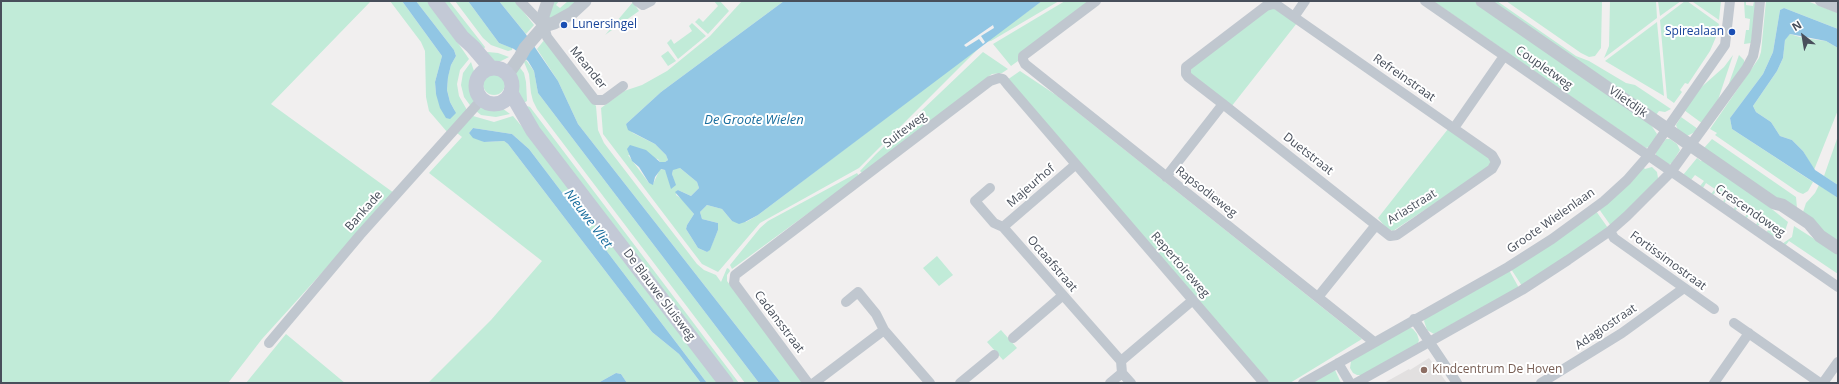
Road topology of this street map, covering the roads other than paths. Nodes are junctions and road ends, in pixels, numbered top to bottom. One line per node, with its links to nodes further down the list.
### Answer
1 (435, 1): 18 (main road)
2 (520, 1): 16 (street)
3 (548, 1): 16 (street)
4 (585, 1): 16 (street)
5 (637, 1): 6 (street)
6 (651, 1)
7 (1096, 1): 32 (street, Rapsodieweg)
8 (1305, 1): 15 (street)
9 (1424, 1): 17 (street, Coupletweg)
10 (1482, 1): 25 (street, Vlietdijk)
11 (1730, 1): 25 (street, Groote Wielenlaan)
12 (1760, 1): 27 (street)
13 (1820, 1): 14 (street)
14 (1838, 8)
15 (1294, 17): 23 (street, Refreinstraat); 24 (street, Refreinstraat)
16 (541, 30): 18 (street); 19 (street, Meander)
17 (1504, 56): 24 (street); 28 (street, Coupletweg)
18 (495, 72): 20 (main road); 21 (main road)
19 (623, 86)
20 (511, 93): 22 (main road); 26 (main road, De Blauwe Sluisweg)
21 (482, 99): 22 (main road); 53 (street, Bankade)
22 (500, 103): 26 (main road, De Blauwe Sluisweg)
23 (1223, 104): 32 (street); 34 (street, Duetstraat)
24 (1454, 128): 29 (street, Refreinstraat)
25 (1666, 130): 27 (street, Vlietdijk); 28 (street, Groote Wielenlaan)
26 (533, 131): 59 (main road, De Blauwe Sluisweg)
27 (1691, 146): 31 (street); 37 (street, Vlietdijk)
28 (1648, 156): 31 (street, Crescendoweg); 46 (street, Groote Wielenlaan)
29 (1496, 162): 34 (street, Ariastraat)
30 (1075, 165): 35 (street, Majeurhof); 38 (street, Suiteweg); 43 (street, Repertoireweg)
31 (1671, 172): 36 (street); 39 (street, Crescendoweg)
32 (1166, 177): 42 (street, Rapsodieweg)
33 (990, 188): 35 (street, Octaafstraat)
34 (1376, 225): 42 (street, Ariastraat)
35 (1003, 227): 41 (street, Octaafstraat)
36 (1610, 231): 40 (street, Fortissimostraat); 52 (street)
37 (1838, 248)
38 (735, 275): 60 (street, Cadansstraat)
39 (1838, 286)
40 (1684, 288): 45 (street, Fortissimostraat); 71 (street, Adagiostraat)
41 (1062, 296): 50 (street); 55 (street, Octaafstraat)
42 (1318, 298): 51 (street, Rapsodieweg)
43 (1193, 300): 55 (street); 66 (street, Repertoireweg)
44 (846, 302): 48 (street)
45 (1714, 310)
46 (1414, 319): 51 (street, Groote Wielenlaan); 52 (street)
47 (1734, 323): 49 (street)
48 (884, 330): 61 (street); 62 (street)
49 (1749, 333): 72 (street); 73 (street)
50 (1013, 338)
51 (1374, 342): 57 (street, Groote Wielenlaan)
52 (1429, 342): 69 (street); 70 (street)
53 (269, 343)
54 (994, 355): 63 (street)
55 (1121, 361): 58 (street)
56 (1838, 362): 73 (street)
57 (1338, 363): 67 (street, Groote Wielenlaan); 68 (street)
58 (1122, 373): 64 (street); 65 (street)
59 (726, 383)
60 (808, 383)
61 (814, 383)
62 (930, 383)
63 (960, 383)
64 (1110, 383)
65 (1131, 383)
66 (1264, 383)
67 (1303, 383)
68 (1350, 383)
69 (1356, 383)
70 (1457, 383)
71 (1541, 383)
72 (1714, 383)
73 (1822, 383)

